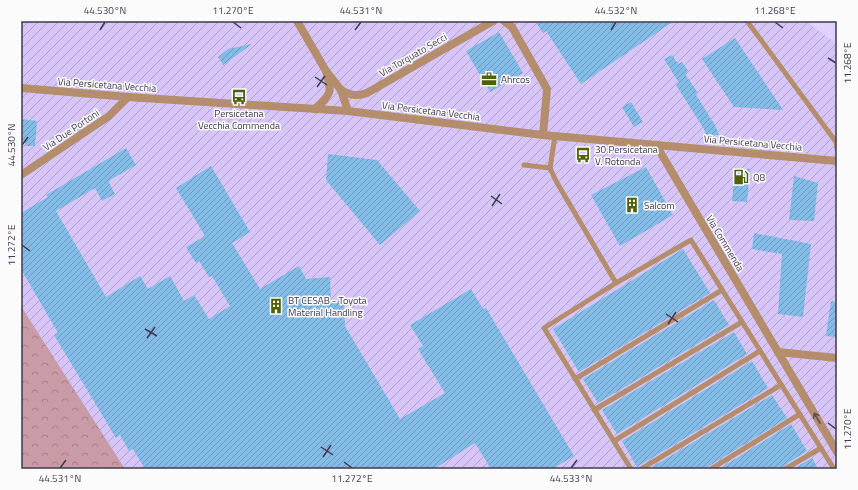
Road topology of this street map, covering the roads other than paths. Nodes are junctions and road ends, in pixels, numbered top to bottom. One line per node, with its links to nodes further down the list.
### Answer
1 (297, 21): 5 (street)
2 (492, 21): 7 (street, Via Torquato Secci)
3 (504, 21): 11 (street)
4 (747, 21): 14 (lane)
5 (326, 71): 7 (street); 9 (street)
6 (21, 88): 8 (street, Via Persicetana Vecchia)
7 (341, 90): 10 (street)
8 (128, 97): 9 (street, Via Persicetana Vecchia); 18 (street, Via Due Portoni)
9 (316, 109): 10 (street, Via Persicetana Vecchia)
10 (348, 111): 11 (street, Via Persicetana Vecchia)
11 (543, 135): 12 (street, Via Persicetana Vecchia)
12 (555, 136): 13 (street, Via Persicetana Vecchia); 17 (lane)
13 (656, 145): 15 (street, Via Persicetana Vecchia); 23 (street, Via Commenda)
14 (837, 149)
15 (837, 161)
16 (524, 165): 17 (lane)
17 (550, 168): 19 (lane)
18 (21, 176)
19 (616, 283): 20 (lane); 25 (lane)
20 (722, 290): 21 (lane); 25 (lane)
21 (742, 322): 22 (lane); 27 (lane)
22 (760, 351): 26 (lane); 29 (lane)
23 (778, 352): 24 (street); 31 (street, Via Commenda, one-way to 23)
24 (837, 358)
25 (575, 379): 27 (lane)
26 (781, 385): 28 (lane); 33 (lane)
27 (594, 410): 29 (lane)
28 (800, 414): 30 (lane); 34 (lane)
29 (614, 441): 32 (lane)
30 (821, 448): 35 (lane); 36 (lane)
31 (837, 452)
32 (631, 469)
33 (641, 469)
34 (711, 469)
35 (785, 469)
36 (834, 469)

